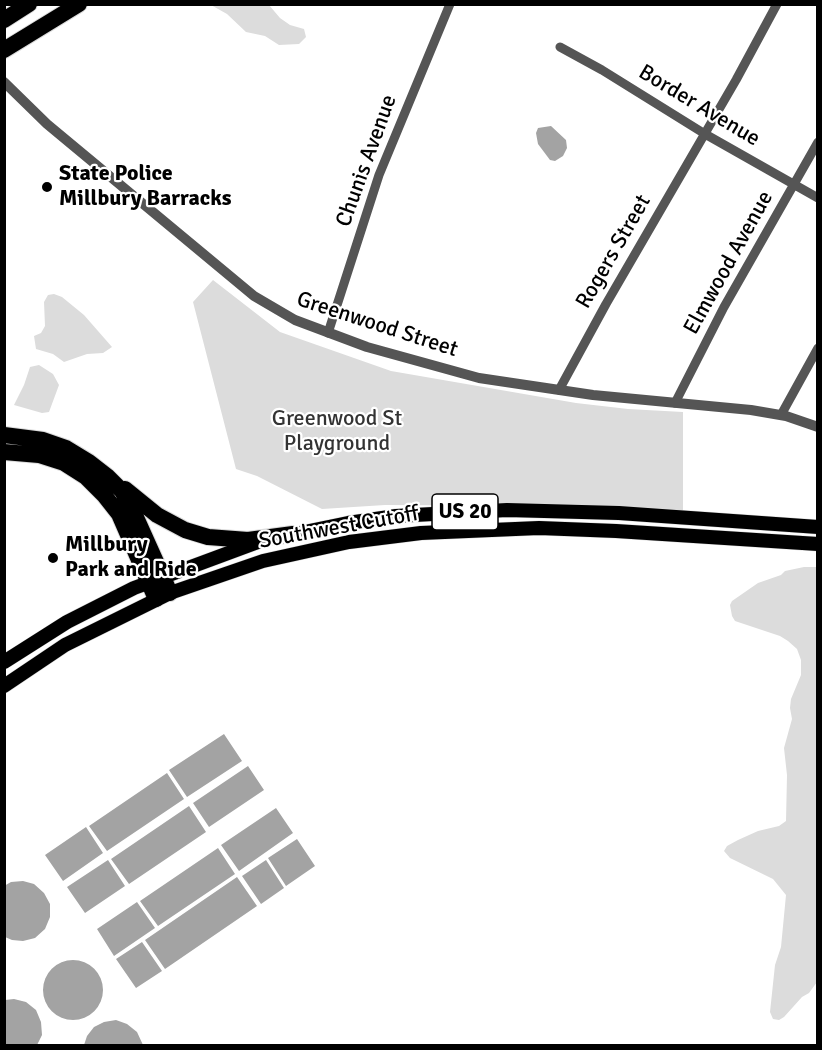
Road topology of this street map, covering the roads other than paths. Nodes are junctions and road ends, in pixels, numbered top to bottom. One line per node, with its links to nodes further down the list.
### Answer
1 (29, 4): 5 (highway)
2 (79, 4): 7 (highway)
3 (450, 4): 13 (street, Chunis Avenue)
4 (777, 4): 9 (street, Rogers Street)
5 (4, 20)
6 (560, 47): 9 (street, Border Avenue)
7 (4, 50)
8 (6, 84): 13 (street, Greenwood Street)
9 (705, 134): 11 (street, Border Avenue); 15 (street, Rogers Street)
10 (818, 142): 11 (street, Elmwood Avenue)
11 (794, 186): 12 (street, Border Avenue); 16 (street, Elmwood Avenue)
12 (818, 198)
13 (328, 333): 15 (street, Greenwood Street)
14 (818, 348): 17 (street)
15 (559, 390): 16 (street, Greenwood Street)
16 (675, 403): 17 (street, Greenwood Street)
17 (781, 415): 18 (street, Greenwood Street)
18 (818, 427)
19 (4, 435): 21 (highway)
20 (4, 452): 25 (highway)
21 (107, 476): 23 (highway); 25 (highway)
22 (818, 527): 23 (main road, Southwest Cutoff / US 20)
23 (292, 534): 25 (main road, Southwest Cutoff / US 20)
24 (818, 544): 26 (main road, Southwest Cutoff / US 20)
25 (156, 579): 26 (highway); 27 (main road, Southwest Cutoff / US 20)
26 (163, 596): 28 (main road, Southwest Cutoff / US 20)
27 (4, 662)
28 (4, 686)

